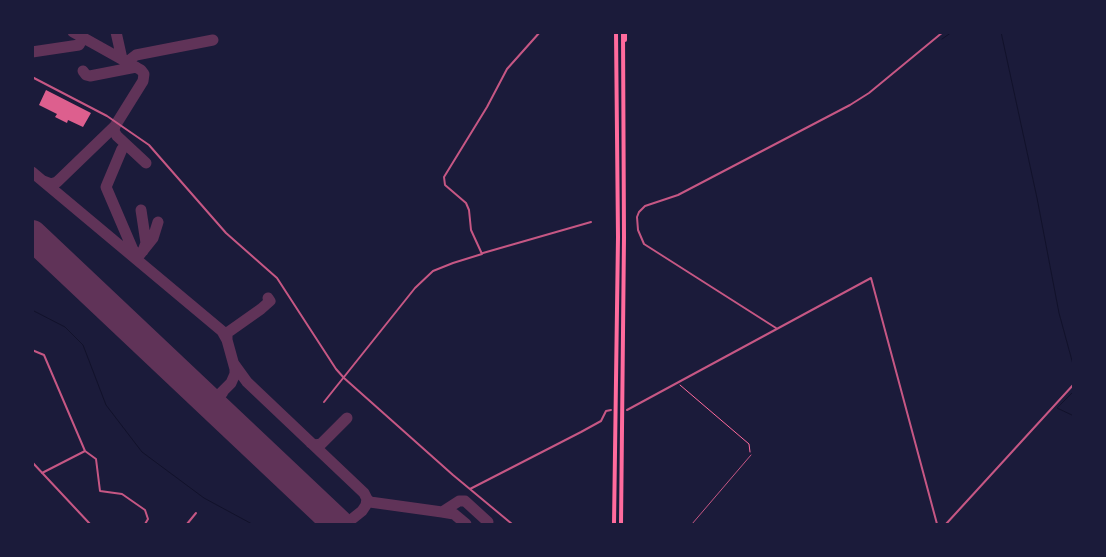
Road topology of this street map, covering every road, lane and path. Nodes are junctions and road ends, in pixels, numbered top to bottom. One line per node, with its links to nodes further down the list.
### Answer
1 (540, 32): 7 (street)
2 (615, 32): 26 (highway)
3 (624, 32): 27 (highway)
4 (944, 32): 8 (street)
5 (32, 77): 10 (street)
6 (591, 222): 7 (street)
7 (482, 254): 10 (street)
8 (776, 328): 11 (street); 29 (street)
9 (32, 350): 16 (street)
10 (344, 378): 13 (street); 20 (street)
11 (677, 382): 15 (street); 17 (path)
12 (1072, 385): 30 (street)
13 (324, 402)
14 (611, 410): 20 (street)
15 (627, 410)
16 (85, 451): 19 (street); 23 (street)
17 (751, 455): 28 (lane)
18 (32, 462): 19 (street)
19 (42, 474): 22 (street)
20 (470, 489): 25 (street)
21 (196, 514): 24 (street)
22 (90, 524)
23 (145, 524)
24 (186, 524)
25 (512, 524)
26 (614, 524)
27 (621, 524)
28 (692, 524)
29 (936, 524)
30 (946, 524)

